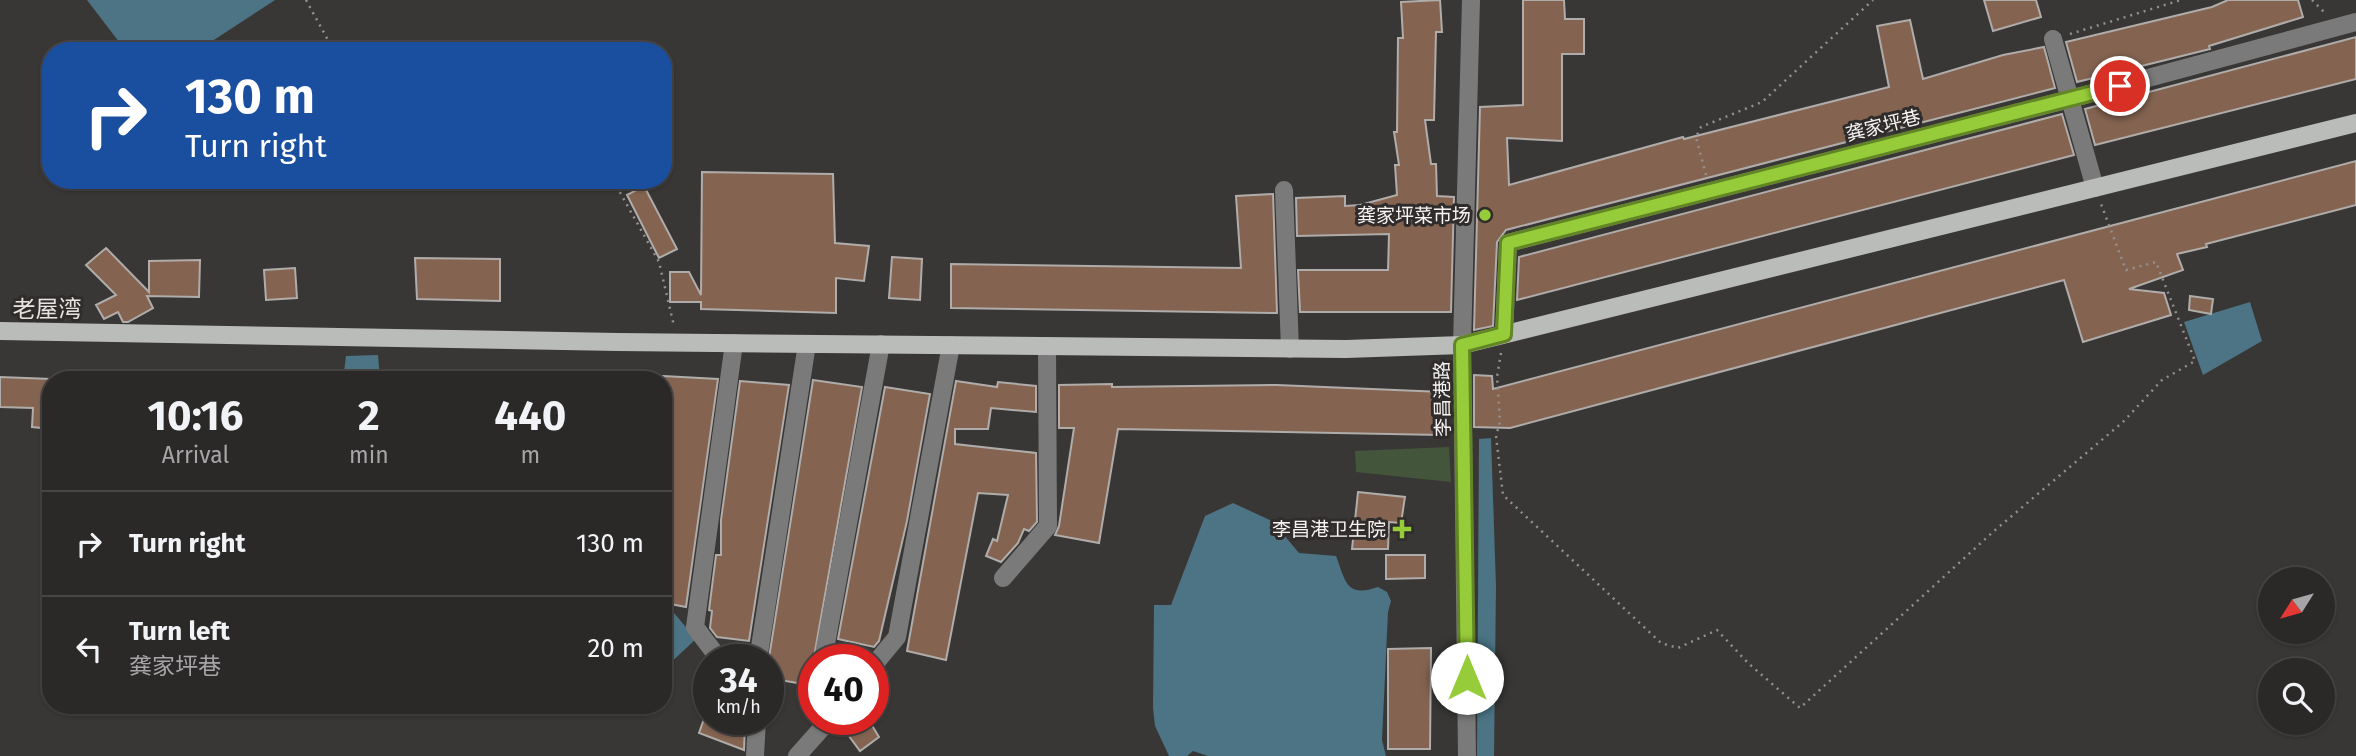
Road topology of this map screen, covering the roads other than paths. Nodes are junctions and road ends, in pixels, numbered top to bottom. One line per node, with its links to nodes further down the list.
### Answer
1 (1471, 0): 14 (street, 李昌港路)
2 (2356, 22): 4 (street, 龚家坪巷)
3 (2053, 39): 4 (street)
4 (2070, 99): 6 (street); 9 (street, 龚家坪巷)
5 (2356, 123): 6 (main road)
6 (2095, 188): 9 (main road)
7 (1283, 190): 16 (street)
8 (0, 331): 10 (main road)
9 (1504, 334): 14 (main road)
10 (734, 343): 11 (main road); 18 (street)
11 (807, 344): 12 (main road); 19 (street)
12 (881, 344): 13 (main road); 20 (street)
13 (951, 345): 15 (main road); 21 (street)
14 (1462, 345): 16 (main road); 26 (street, 李昌港路)
15 (1047, 346): 16 (main road); 17 (street)
16 (1290, 349)
17 (1003, 578)
18 (708, 644)
19 (760, 644)
20 (827, 644)
21 (889, 647)
22 (756, 735): 24 (street)
23 (815, 735): 25 (street)
24 (755, 756)
25 (797, 756)
26 (1467, 756)

